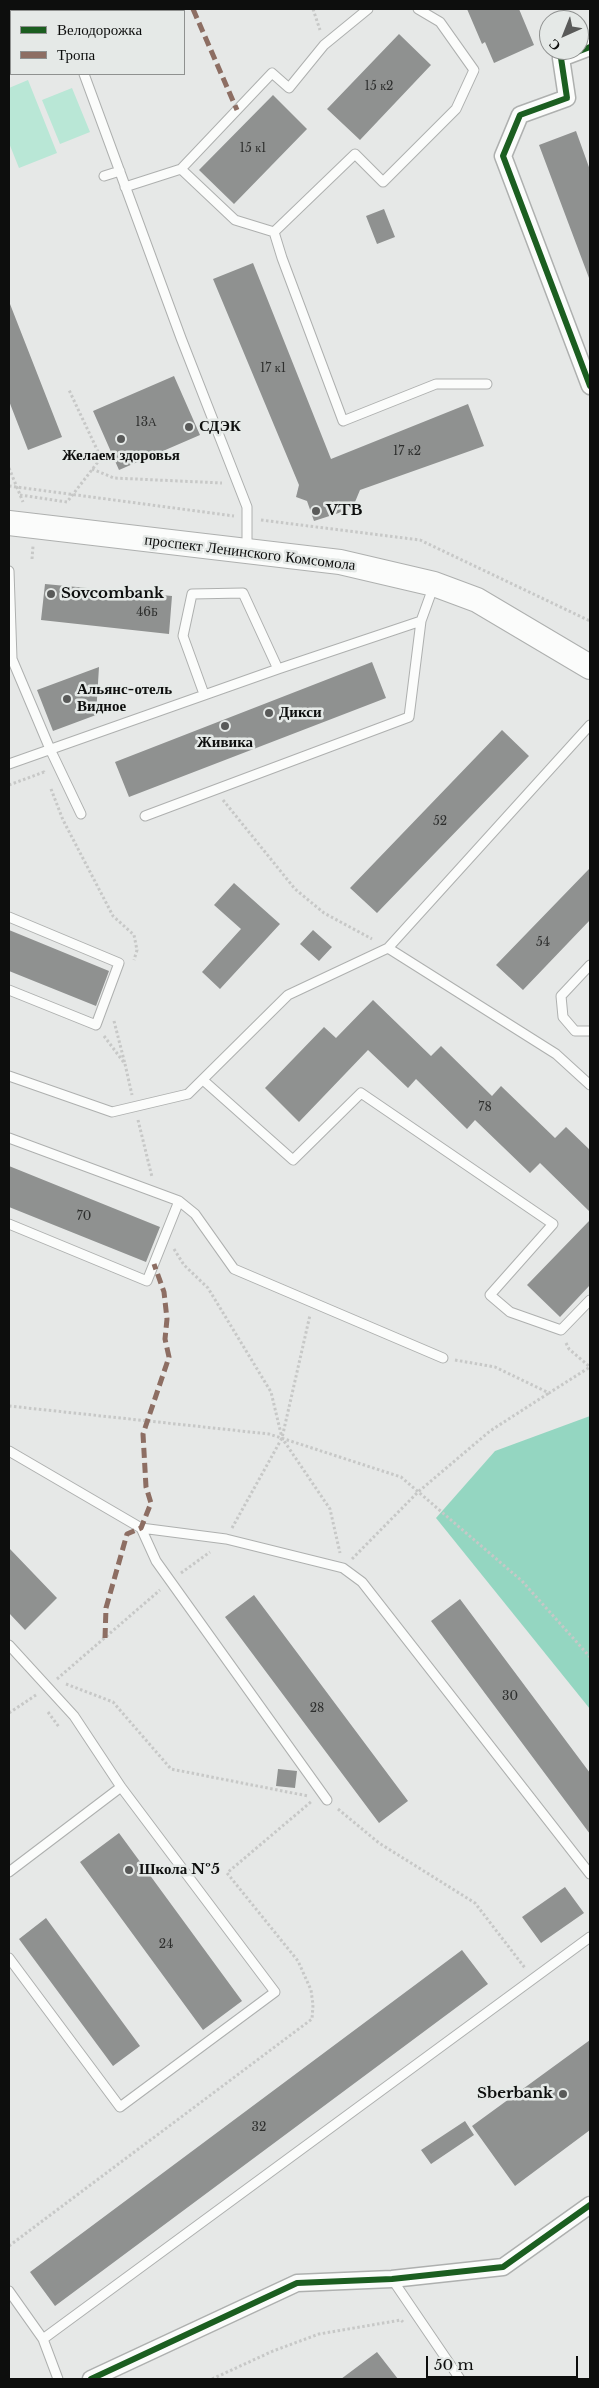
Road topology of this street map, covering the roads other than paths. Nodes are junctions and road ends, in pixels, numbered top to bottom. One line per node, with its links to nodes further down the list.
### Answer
1 (368, 9): 5 (lane)
2 (418, 9): 9 (lane)
3 (590, 47): 11 (street)
4 (84, 75): 6 (lane)
5 (181, 169): 8 (lane); 9 (lane)
6 (120, 171): 7 (lane); 8 (lane)
7 (104, 176)
8 (125, 187): 13 (lane)
9 (274, 232): 10 (lane)
10 (487, 384)
11 (590, 386)
12 (9, 524): 13 (main road, проспект Ленинского Комсомола)
13 (247, 550): 16 (main road, проспект Ленинского Комсомола)
14 (9, 571): 15 (lane)
15 (9, 581): 18 (lane)
16 (434, 584): 17 (lane); 19 (main road, проспект Ленинского Комсомола)
17 (421, 621): 20 (lane); 26 (lane)
18 (10, 659): 23 (lane)
19 (590, 666)
20 (278, 669): 21 (lane); 21 (lane)
21 (204, 694): 23 (lane)
22 (590, 725): 28 (lane)
23 (50, 749): 24 (lane); 25 (lane)
24 (9, 764)
25 (81, 814)
26 (145, 816)
27 (9, 917): 30 (lane)
28 (388, 948): 33 (lane); 34 (lane)
29 (590, 964): 31 (lane)
30 (9, 990)
31 (590, 1031)
32 (9, 1076): 33 (lane)
33 (203, 1080): 38 (lane)
34 (590, 1084)
35 (9, 1138): 36 (lane)
36 (179, 1201): 37 (lane); 39 (lane)
37 (9, 1224)
38 (590, 1300)
39 (443, 1358)
40 (9, 1451): 41 (lane)
41 (141, 1528): 44 (lane); 46 (lane)
42 (9, 1645): 43 (lane)
43 (121, 1788): 45 (lane); 48 (lane)
44 (326, 1800)
45 (9, 1872)
46 (590, 1874)
47 (590, 1937): 52 (lane)
48 (9, 1958)
49 (590, 2205): 50 (street)
50 (392, 2279): 54 (street); 55 (lane)
51 (9, 2291): 52 (lane)
52 (43, 2339): 53 (lane)
53 (58, 2379)
54 (90, 2379)
55 (460, 2379)

